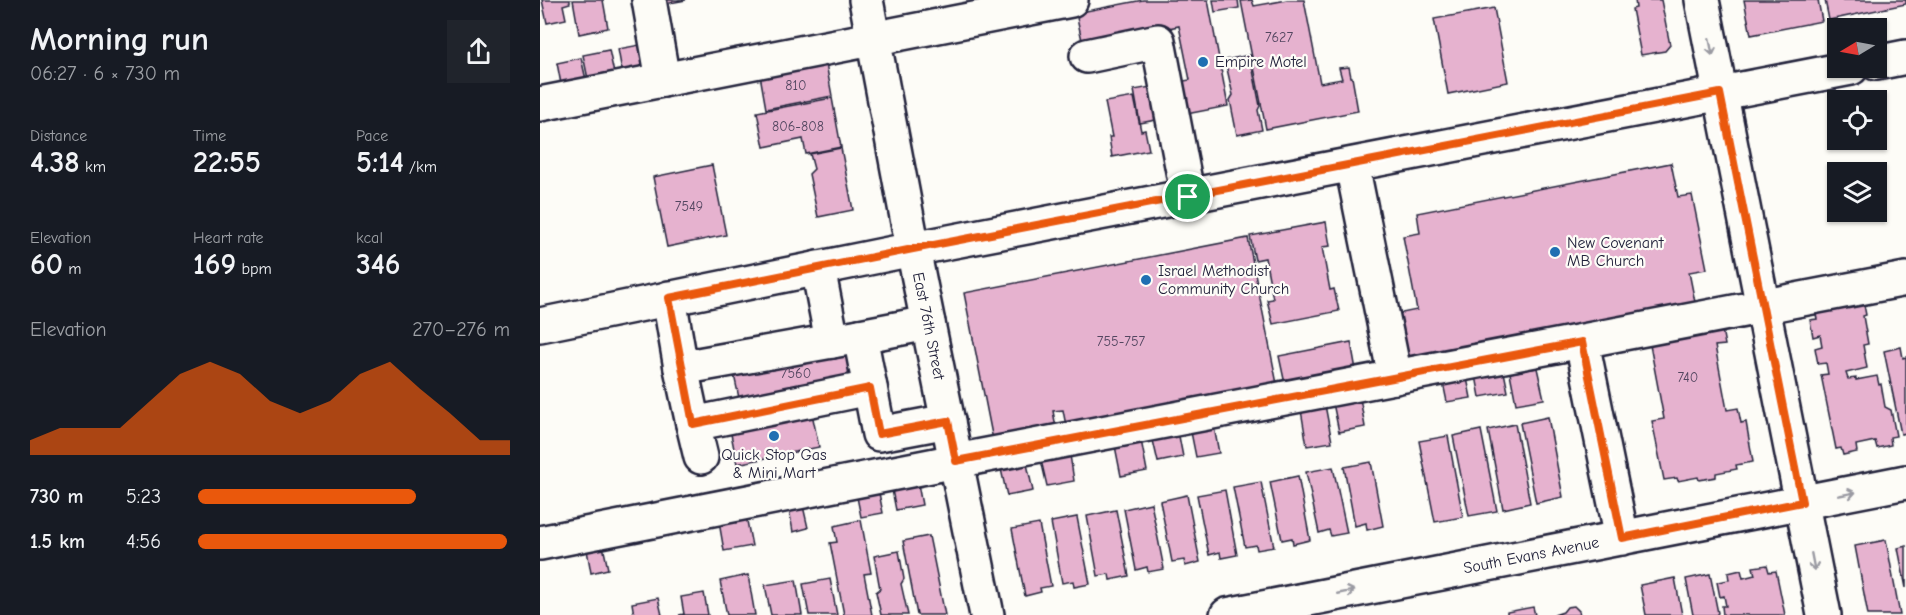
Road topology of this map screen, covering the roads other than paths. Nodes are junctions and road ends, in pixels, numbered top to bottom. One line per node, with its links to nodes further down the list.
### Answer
1 (649, 0): 10 (street)
2 (866, 0): 5 (street, East 76th Street)
3 (1071, 0): 5 (street)
4 (1702, 0): 11 (street, one-way to 11)
5 (873, 39): 10 (street); 15 (street, East 76th Street)
6 (1087, 56): 14 (street)
7 (1906, 57): 8 (street)
8 (1887, 61)
9 (1827, 73): 11 (street)
10 (663, 80): 12 (street)
11 (1720, 93): 13 (street); 19 (street)
12 (540, 104)
13 (1352, 165): 14 (street); 25 (street)
14 (1188, 197): 15 (street)
15 (913, 249): 16 (street); 20 (street, East 76th Street)
16 (818, 268): 18 (street); 22 (street)
17 (1906, 279): 19 (street)
18 (669, 298): 21 (street); 24 (street)
19 (1762, 307): 23 (street); 32 (street)
20 (928, 323): 22 (street); 27 (street, East 76th Street)
21 (540, 324)
22 (846, 338): 24 (street); 26 (street)
23 (1582, 342): 25 (street); 33 (street)
24 (681, 368): 28 (street)
25 (1395, 377): 30 (street)
26 (870, 388): 27 (street); 28 (street)
27 (948, 421): 30 (street, East 76th Street)
28 (693, 424): 29 (street)
29 (701, 457)
30 (956, 461): 34 (street); 35 (street, East 76th Street)
31 (1906, 482): 32 (street, South Evans Avenue, one-way to 31)
32 (1802, 502): 33 (street, South Evans Avenue); 37 (street, one-way to 37)
33 (1622, 538): 36 (street, South Evans Avenue, one-way to 33)
34 (540, 543)
35 (987, 615)
36 (1227, 615)
37 (1824, 615)

